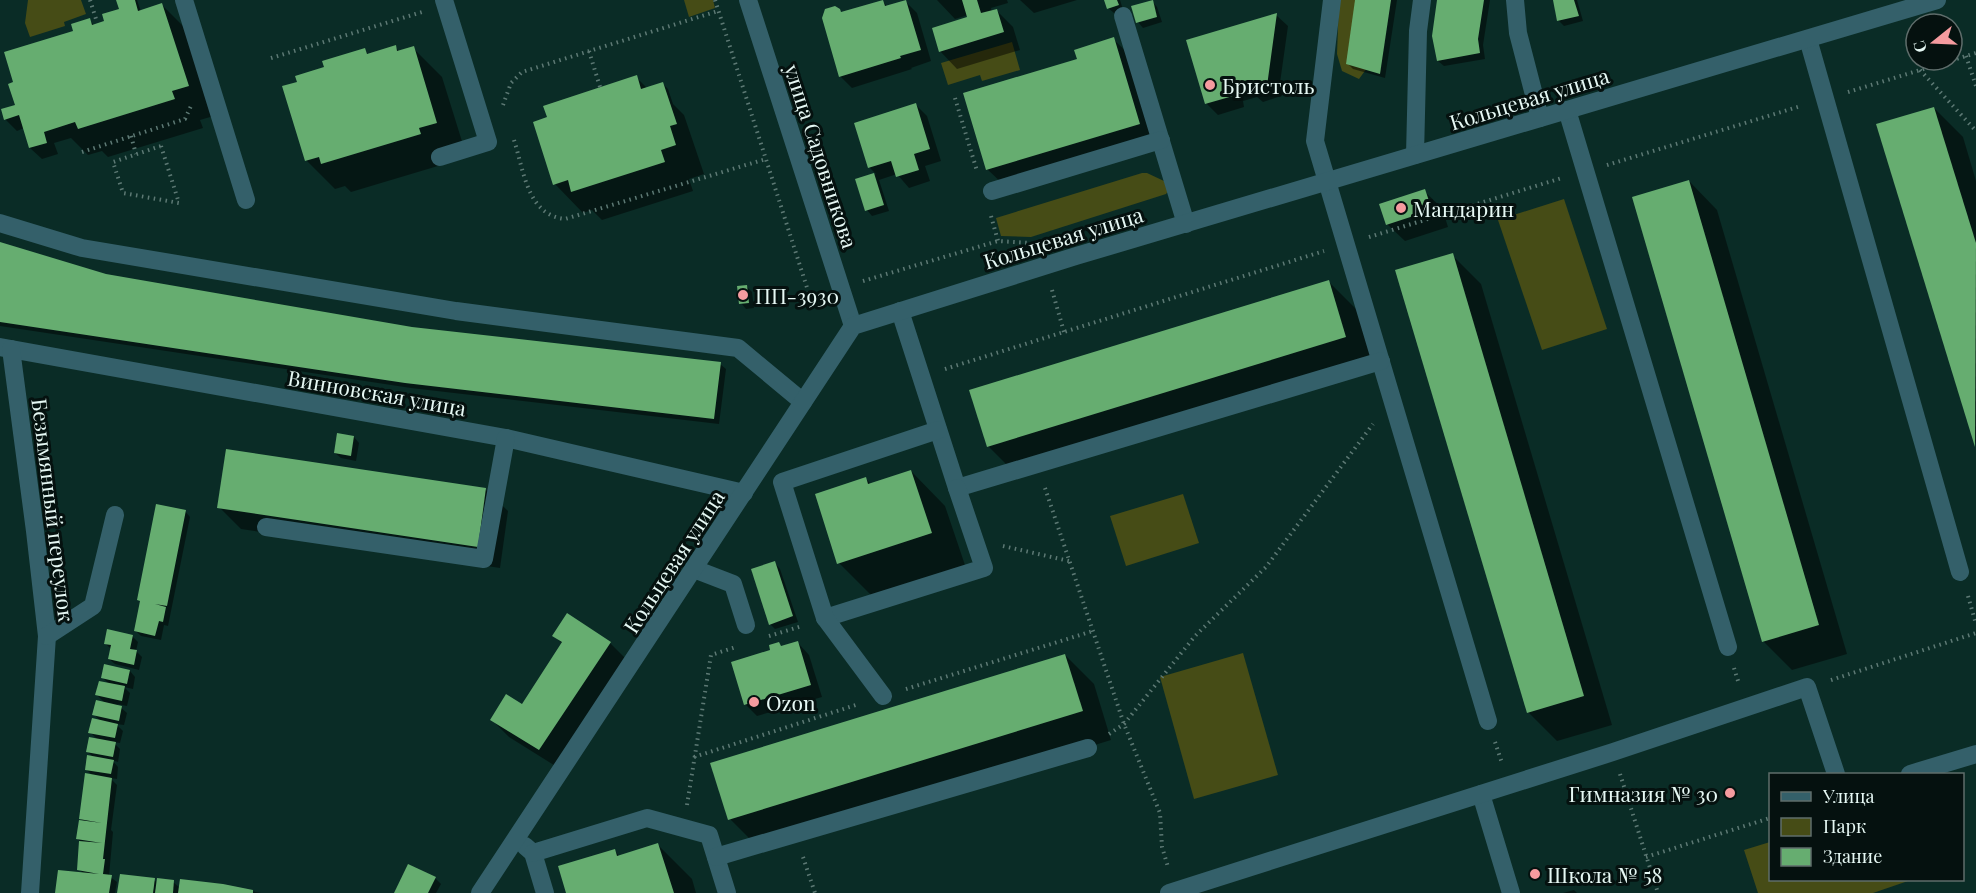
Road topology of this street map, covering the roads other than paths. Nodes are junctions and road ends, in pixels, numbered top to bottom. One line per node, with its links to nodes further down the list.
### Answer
1 (184, 0): 18 (street)
2 (748, 0): 22 (street, улица Садовникова)
3 (1332, 0): 16 (street)
4 (1422, 0): 14 (street)
5 (1515, 0): 12 (street)
6 (1937, 0): 8 (street, Кольцевая улица)
7 (445, 2): 15 (street)
8 (1916, 3): 10 (street, Кольцевая улица)
9 (1123, 16): 13 (street)
10 (1808, 39): 11 (street, Кольцевая улица); 35 (street)
11 (1567, 110): 12 (street, Кольцевая улица); 39 (street)
12 (1540, 118): 14 (street, Кольцевая улица)
13 (1161, 140): 17 (street); 20 (street)
14 (1415, 155): 16 (street, Кольцевая улица)
15 (440, 157)
16 (1327, 182): 20 (street, Кольцевая улица); 24 (street)
17 (992, 191)
18 (246, 200)
19 (0, 223): 25 (street)
20 (1186, 224): 21 (street, Кольцевая улица)
21 (900, 311): 22 (street, Кольцевая улица); 26 (street)
22 (853, 326): 25 (street, Кольцевая улица)
23 (5, 348): 27 (street, Винновская улица); 38 (street, Безымянный переулок)
24 (1381, 361): 30 (street); 41 (street)
25 (803, 402): 28 (street, Кольцевая улица)
26 (938, 430): 29 (street); 30 (street)
27 (506, 438): 31 (street, Винновская улица); 33 (street)
28 (762, 467): 29 (street); 31 (street, Кольцевая улица)
29 (782, 482): 36 (street)
30 (957, 488): 36 (street)
31 (744, 493): 34 (street, Кольцевая улица)
32 (115, 515): 38 (street)
33 (266, 527)
34 (694, 569): 37 (street); 47 (street, Кольцевая улица)
35 (1960, 572)
36 (825, 618): 40 (street)
37 (746, 625)
38 (47, 636): 51 (street, Безымянный переулок)
39 (1728, 647)
40 (883, 696)
41 (1488, 721)
42 (1088, 748): 49 (street)
43 (1976, 753): 45 (street)
44 (1836, 773): 46 (street)
45 (1913, 773)
46 (1481, 794): 50 (street); 55 (street)
47 (517, 839): 48 (street); 52 (street, Кольцевая улица)
48 (533, 853): 49 (street); 53 (street)
49 (716, 857): 54 (street)
50 (1172, 892)
51 (30, 893)
52 (480, 893)
53 (545, 893)
54 (727, 893)
55 (1511, 893)

